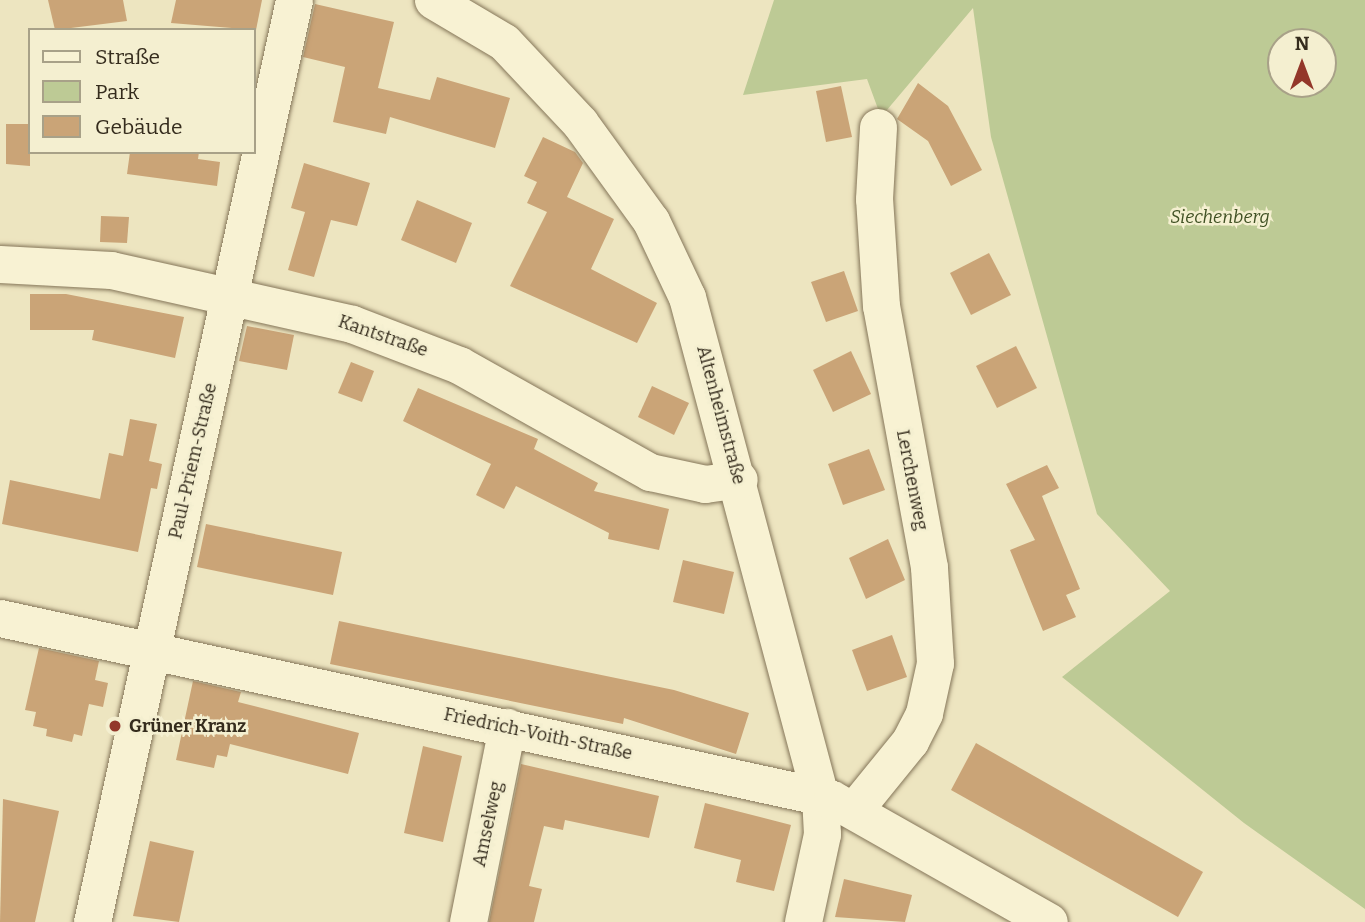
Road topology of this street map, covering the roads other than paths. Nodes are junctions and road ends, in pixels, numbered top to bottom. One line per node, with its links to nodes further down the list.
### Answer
1 (294, 0): 6 (street, Paul-Priem-Straße)
2 (433, 0): 3 (street, Altenheimstraße)
3 (491, 13): 7 (street, Altenheimstraße)
4 (878, 127): 12 (street, Lerchenweg)
5 (0, 264): 6 (street, Kantstraße)
6 (229, 292): 7 (street, Kantstraße); 9 (street, Paul-Priem-Straße)
7 (739, 479): 11 (street, Altenheimstraße)
8 (0, 618): 9 (street, Friedrich-Voith-Straße)
9 (150, 648): 10 (street, Friedrich-Voith-Straße); 13 (street, Paul-Priem-Straße)
10 (508, 727): 11 (street, Friedrich-Voith-Straße); 14 (street, Amselweg)
11 (821, 796): 12 (street, Friedrich-Voith-Straße); 15 (street, Altenheimstraße)
12 (854, 810): 16 (street, Friedrich-Voith-Straße)
13 (92, 922)
14 (468, 922)
15 (803, 922)
16 (1049, 922)

